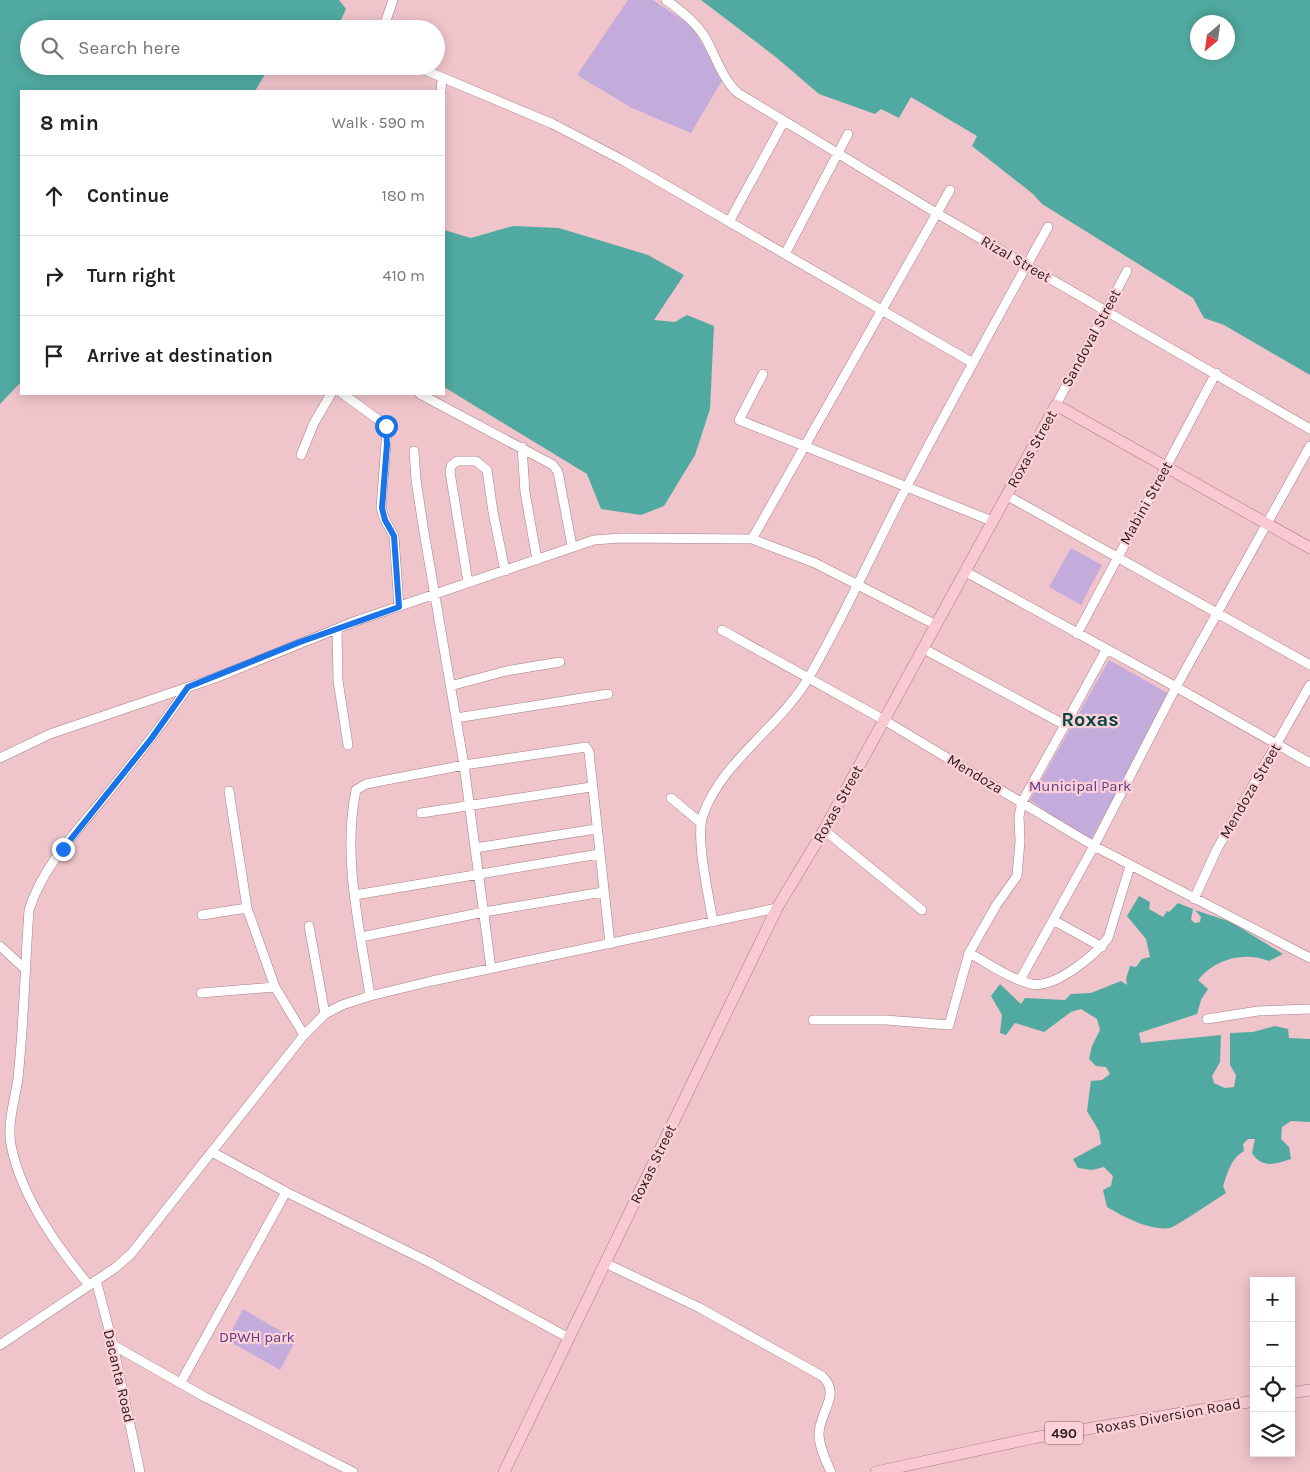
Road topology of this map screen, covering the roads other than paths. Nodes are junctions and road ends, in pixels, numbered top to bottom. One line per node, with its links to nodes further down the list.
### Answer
1 (393, 0): 3 (street)
2 (666, 0): 7 (street, Rizal Street)
3 (386, 20)
4 (435, 75): 5 (street)
5 (442, 78): 6 (street); 12 (street)
6 (441, 90)
7 (784, 121): 9 (street, Rizal Street); 12 (street)
8 (848, 134): 9 (street)
9 (837, 153): 11 (street, Rizal Street); 14 (street)
10 (950, 190): 11 (street)
11 (938, 214): 15 (street, Rizal Street); 17 (street)
12 (729, 222): 14 (street)
13 (1048, 227): 15 (street)
14 (785, 254): 17 (street)
15 (1026, 265): 18 (street, Rizal Street); 19 (street)
16 (1127, 271): 18 (street, Sandoval Street)
17 (880, 310): 19 (street); 27 (street)
18 (1105, 312): 20 (street, Rizal Street); 25 (street, Sandoval Street)
19 (973, 363): 33 (street)
20 (1216, 373): 26 (street, Rizal Street); 32 (street, Mabini Street)
21 (764, 374): 27 (street)
22 (330, 395): 31 (street)
23 (344, 395): 47 (street)
24 (422, 395): 29 (street)
25 (1056, 405): 32 (main road, Roxas Street); 34 (main road, Roxas Street)
26 (1310, 429)
27 (805, 446): 33 (street); 37 (street)
28 (1310, 446): 36 (street)
29 (522, 447): 38 (street); 41 (street)
30 (414, 451): 46 (street)
31 (301, 455)
32 (1166, 467): 36 (main road, Roxas Street); 40 (street, Mabini Street)
33 (906, 488): 35 (street); 45 (street)
34 (1006, 495): 35 (main road, Roxas Street); 40 (street)
35 (992, 521): 43 (main road, Roxas Street)
36 (1267, 524): 39 (main road, Roxas Street); 48 (street)
37 (752, 538): 38 (street); 45 (street)
38 (572, 546): 41 (street)
39 (1310, 548)
40 (1116, 558): 48 (street); 52 (street, Mabini Street)
41 (537, 560): 42 (street)
42 (504, 571): 44 (street); 44 (street)
43 (966, 572): 49 (main road, Roxas Street); 52 (street)
44 (468, 582): 46 (street)
45 (859, 584): 49 (street); 57 (street)
46 (436, 593): 47 (street); 59 (street)
47 (399, 607): 50 (street)
48 (1217, 615): 56 (street); 61 (street)
49 (936, 626): 53 (main road, Roxas Street)
50 (337, 629): 60 (street); 67 (street)
51 (722, 630): 57 (street, Mendoza)
52 (1077, 634): 54 (street)
53 (924, 649): 64 (main road, Roxas Street); 65 (street)
54 (1106, 650): 61 (street); 65 (street)
55 (560, 662): 59 (street)
56 (1310, 666)
57 (808, 679): 64 (street, Mendoza); 77 (street)
58 (1310, 685): 66 (street, Mendoza Street)
59 (450, 686): 63 (street)
60 (188, 687): 68 (street); 103 (street)
61 (1176, 687): 66 (street); 80 (street)
62 (608, 694): 63 (street)
63 (456, 718): 70 (street)
64 (884, 720): 74 (street, Mendoza); 79 (main road, Roxas Street)
65 (1065, 725): 74 (street)
66 (1277, 744): 69 (street); 87 (street, Mendoza Street)
67 (348, 745)
68 (0, 758)
69 (1310, 763)
70 (464, 764): 71 (street); 75 (street); 86 (street)
71 (591, 787): 75 (street); 78 (street)
72 (229, 791): 88 (street)
73 (671, 798): 77 (street)
74 (1022, 802): 80 (street, Mendoza); 100 (street)
75 (470, 806): 76 (street); 81 (street)
76 (421, 813)
77 (701, 823): 94 (street)
78 (596, 829): 81 (street); 82 (street)
79 (824, 830): 89 (main road, Roxas Street); 90 (street)
80 (1094, 846): 83 (street, Mendoza); 93 (street)
81 (476, 848): 84 (street)
82 (599, 854): 84 (street); 85 (street)
83 (1130, 866): 87 (street, Mendoza); 99 (street)
84 (478, 873): 86 (street); 91 (street)
85 (603, 892): 91 (street); 97 (street)
86 (355, 895): 96 (street)
87 (1194, 899): 101 (street, Mendoza)
88 (247, 908): 92 (street); 105 (street)
89 (777, 908): 94 (street); 115 (main road, Roxas Street)
90 (922, 910)
91 (484, 912): 96 (street); 102 (street)
92 (202, 914)
93 (1053, 920): 99 (street); 104 (street)
94 (713, 922): 97 (street)
95 (310, 926): 109 (street)
96 (361, 937): 107 (street)
97 (610, 944): 102 (street)
98 (0, 946): 103 (street)
99 (1102, 947): 104 (street)
100 (969, 953): 104 (street); 111 (street)
101 (1310, 958)
102 (492, 968): 107 (street)
103 (26, 970): 116 (street)
104 (1020, 980)
105 (275, 987): 106 (street); 112 (street)
106 (201, 993)
107 (370, 996): 109 (street)
108 (1310, 1009): 110 (street)
109 (325, 1014): 112 (street)
110 (1207, 1019)
111 (813, 1020)
112 (304, 1035): 113 (street)
113 (212, 1152): 114 (street); 116 (street)
114 (286, 1192): 117 (street); 120 (street)
115 (605, 1263): 117 (main road, Roxas Street); 127 (street)
116 (92, 1282): 118 (street); 119 (street, Dacanta Road)
117 (570, 1338): 126 (main road, Roxas Street)
118 (0, 1345)
119 (113, 1345): 120 (street); 124 (street, Dacanta Road)
120 (181, 1382): 125 (street)
121 (1310, 1390): 122 (main road)
122 (1295, 1392)
123 (1250, 1402): 128 (main road, Roxas Diversion Road / 490)
124 (140, 1472)
125 (353, 1472)
126 (504, 1472)
127 (831, 1472)
128 (876, 1472)

